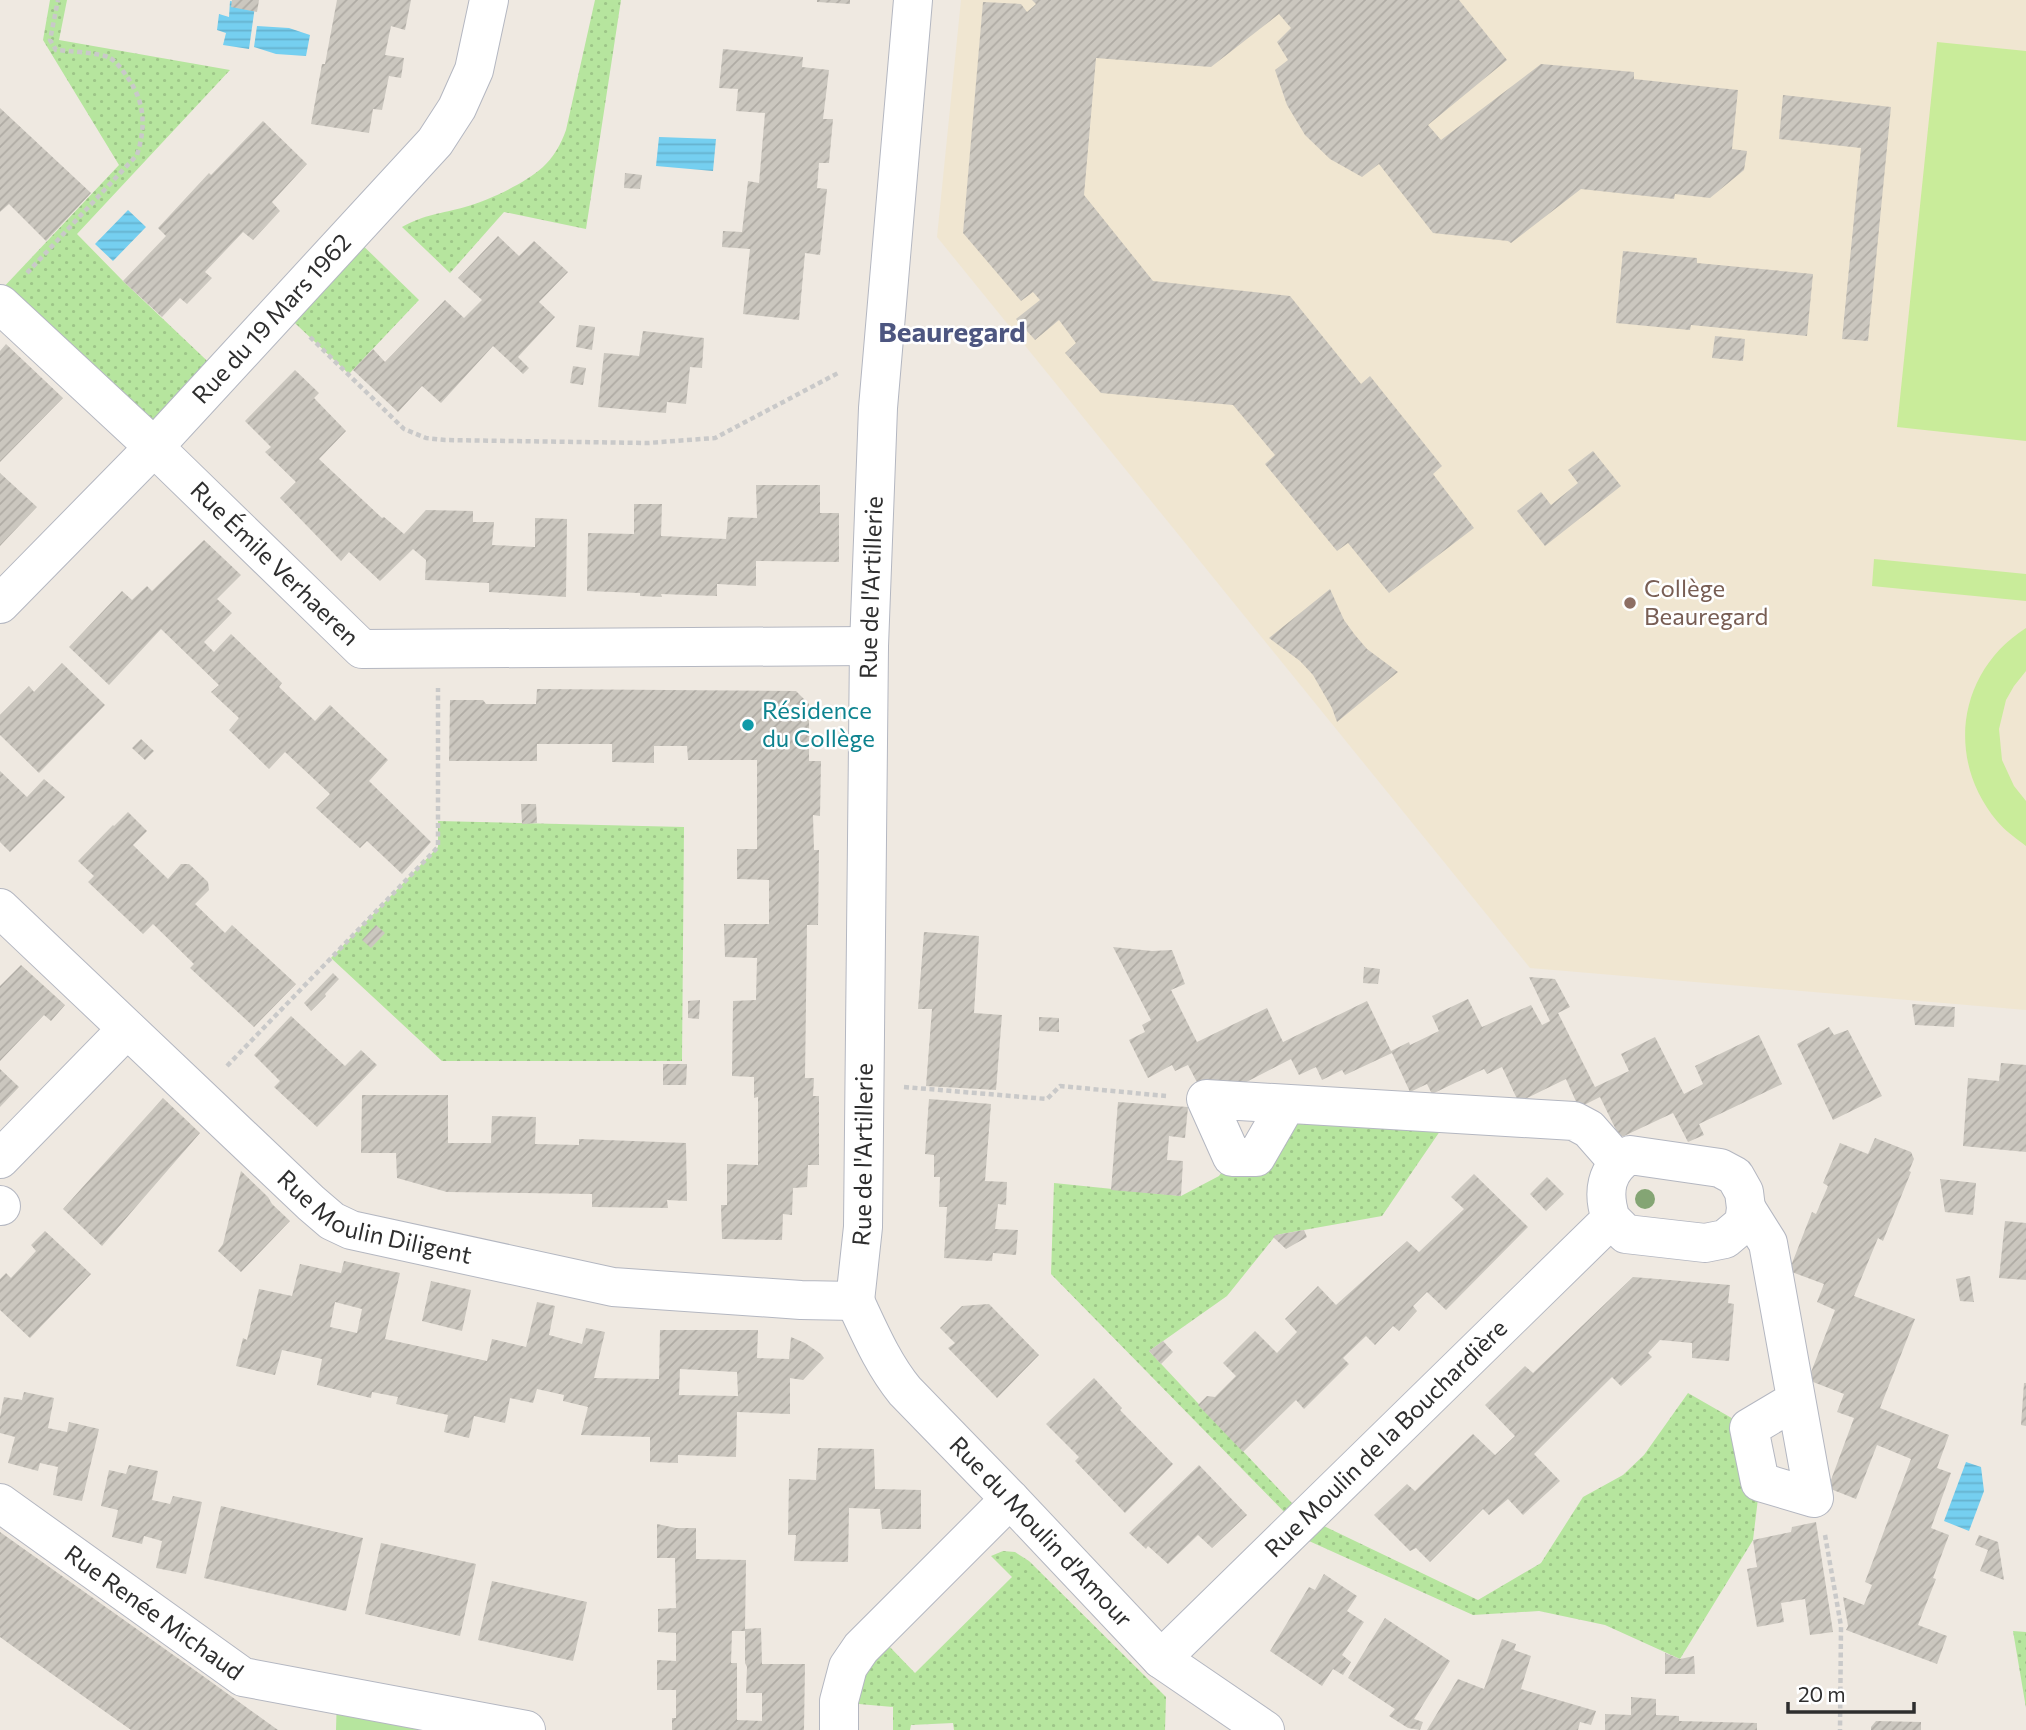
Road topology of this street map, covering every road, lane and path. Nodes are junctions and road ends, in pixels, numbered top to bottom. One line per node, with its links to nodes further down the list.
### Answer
1 (58, 0): 4 (path)
2 (489, 0): 5 (street, Rue du 19 Mars 1962)
3 (913, 0): 6 (street, Rue de l'Artillerie)
4 (9, 293): 7 (street, Rue Émile Verhaeren)
5 (281, 309): 6 (path); 7 (street, Rue du 19 Mars 1962)
6 (884, 349): 9 (street, Rue de l'Artillerie)
7 (154, 447): 8 (street, Rue du 19 Mars 1962); 10 (street, Rue Émile Verhaeren)
8 (0, 604)
9 (869, 646): 10 (street, Rue Émile Verhaeren); 13 (street, Rue de l'Artillerie)
10 (439, 648): 14 (path)
11 (0, 908): 12 (street, Rue Moulin Diligent)
12 (127, 1029): 14 (street, Rue Moulin Diligent); 17 (street)
13 (864, 1084): 15 (path); 21 (street, Rue de l'Artillerie)
14 (198, 1096): 21 (street, Rue Moulin Diligent)
15 (1206, 1099): 16 (street); 16 (street)
16 (1286, 1104): 18 (street)
17 (0, 1159)
18 (1618, 1162): 19 (street); 20 (street)
19 (1746, 1208): 20 (street); 22 (street)
20 (1611, 1219): 26 (street, Rue Moulin de la Bouchardière)
21 (855, 1301): 24 (street, Rue du Moulin d'Amour)
22 (1796, 1400): 23 (street); 23 (street)
23 (1814, 1498): 30 (path)
24 (1010, 1499): 26 (street, Rue du Moulin d'Amour); 28 (street)
25 (0, 1503): 27 (street, Rue Renée Michaud)
26 (1161, 1659): 29 (street, Rue du Moulin d'Amour)
27 (526, 1730)
28 (839, 1730)
29 (1265, 1730)
30 (1840, 1730)

